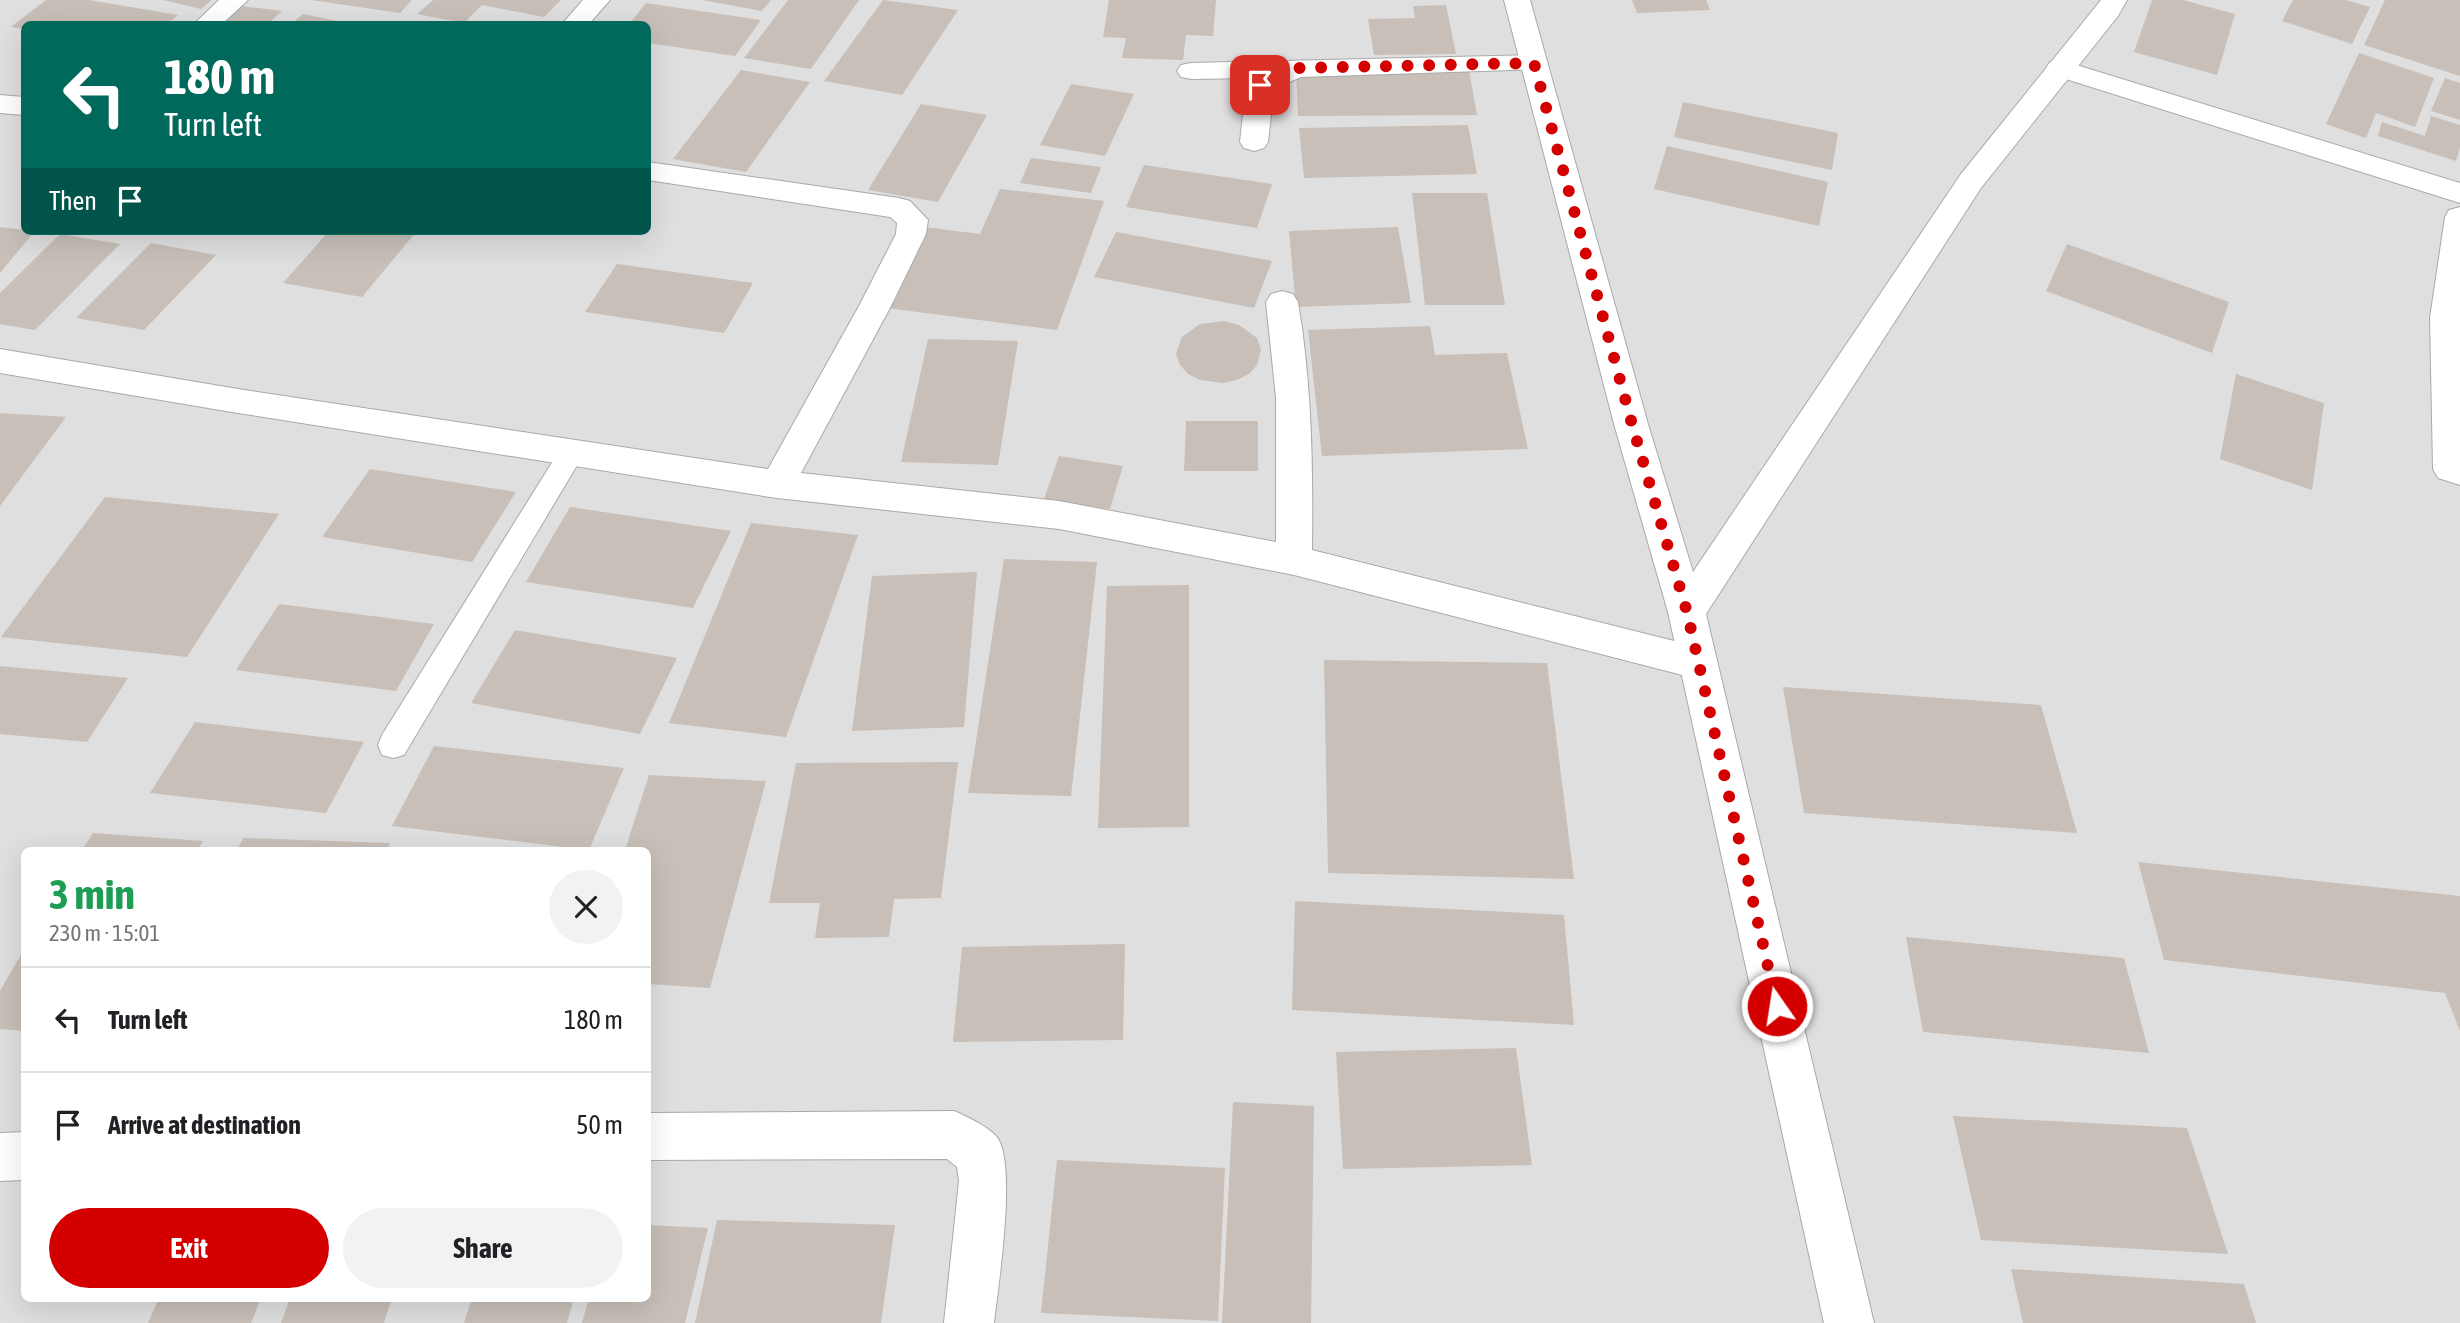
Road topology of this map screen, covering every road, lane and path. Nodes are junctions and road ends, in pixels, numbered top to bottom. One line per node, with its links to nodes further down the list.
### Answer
1 (235, 0): 5 (street)
2 (597, 0): 6 (street)
3 (1517, 0): 7 (street)
4 (2114, 0): 9 (street)
5 (210, 21)
6 (578, 21)
7 (1534, 63): 8 (street); 23 (street)
8 (1298, 68): 10 (street); 13 (street)
9 (2060, 68): 15 (street); 23 (street)
10 (1191, 71)
11 (0, 104): 12 (street)
12 (21, 106)
13 (1254, 142)
14 (651, 171): 21 (street)
15 (2460, 194)
16 (2460, 217): 20 (street)
17 (1282, 303): 22 (street)
18 (0, 361): 19 (street)
19 (572, 452): 21 (street); 25 (lane)
20 (2460, 472)
21 (777, 484): 22 (street)
22 (1294, 560): 24 (street)
23 (1687, 612): 24 (street)
24 (1698, 663): 30 (street)
25 (393, 745)
26 (651, 1137): 29 (street)
27 (21, 1156): 28 (street)
28 (0, 1157)
29 (969, 1323)
30 (1849, 1323)

